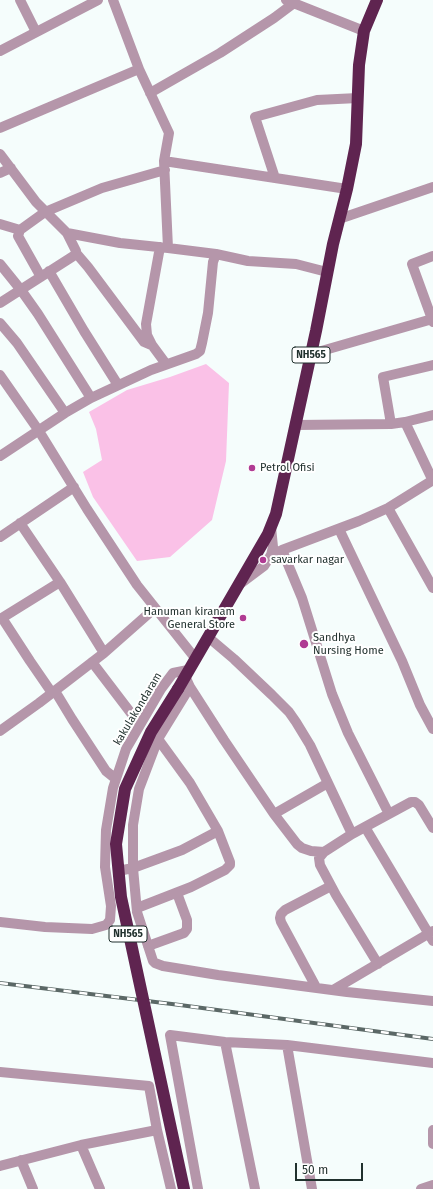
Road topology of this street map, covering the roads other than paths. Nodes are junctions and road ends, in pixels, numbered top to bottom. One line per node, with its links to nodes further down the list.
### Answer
1 (20, 0): 7 (street)
2 (98, 0): 7 (street)
3 (113, 0): 9 (street)
4 (377, 0): 6 (highway, NH565)
5 (290, 2): 6 (street); 10 (street)
6 (364, 31): 11 (highway, NH565)
7 (36, 32): 8 (street)
8 (0, 51)
9 (139, 69): 10 (street); 12 (street)
10 (150, 93): 14 (street)
11 (358, 98): 17 (street); 19 (highway, NH565)
12 (0, 128)
13 (0, 154): 15 (street)
14 (165, 166): 17 (street); 20 (street); 25 (street)
15 (10, 168): 16 (street); 20 (street)
16 (0, 173)
17 (275, 178): 19 (street)
18 (433, 187): 21 (street)
19 (347, 189): 21 (highway, NH565)
20 (45, 212): 23 (street); 24 (street)
21 (339, 219): 30 (highway, NH565)
22 (0, 224): 23 (street)
23 (20, 230): 31 (street)
24 (67, 233): 25 (street); 26 (street)
25 (164, 248): 27 (street); 36 (street)
26 (76, 253): 31 (street); 36 (street)
27 (216, 254): 30 (street); 38 (street)
28 (433, 256): 34 (street)
29 (0, 264): 32 (street)
30 (327, 272): 37 (highway, NH565)
31 (45, 274): 32 (street); 41 (street)
32 (21, 290): 33 (street); 42 (street)
33 (0, 303)
34 (433, 320): 37 (street)
35 (0, 323): 43 (street)
36 (152, 345): 38 (street)
37 (311, 354): 47 (highway, NH565)
38 (166, 364): 41 (street)
39 (433, 365): 46 (street)
40 (0, 375): 48 (street)
41 (118, 385): 42 (street)
42 (91, 398): 43 (street)
43 (65, 413): 48 (street)
44 (433, 415): 45 (street)
45 (405, 422): 46 (street); 50 (street)
46 (391, 424): 47 (street)
47 (296, 425): 54 (highway, NH565)
48 (39, 431): 49 (street); 51 (street)
49 (0, 456)
50 (433, 480): 52 (street)
51 (74, 487): 53 (street); 62 (street)
52 (388, 508): 55 (street); 61 (street)
53 (20, 523): 56 (street); 59 (street)
54 (271, 527): 58 (street); 60 (highway, NH565)
55 (340, 529): 57 (street); 72 (street)
56 (0, 537)
57 (282, 550): 58 (street); 78 (street)
58 (271, 555): 60 (street)
59 (60, 582): 63 (street); 65 (street)
60 (236, 587): 64 (highway, NH565)
61 (433, 588)
62 (155, 608): 65 (street); 66 (street)
63 (1, 618): 70 (street)
64 (208, 637): 66 (highway, NH565); 76 (street)
65 (104, 653): 67 (street)
66 (195, 658): 68 (highway, NH565)
67 (92, 662): 70 (street); 71 (street)
68 (186, 673): 69 (street); 71 (street, kakulakondaram); 85 (highway, NH565, bridge)
69 (190, 687): 74 (street); 77 (street)
70 (54, 692): 73 (street); 75 (street)
71 (140, 725): 75 (street, kakulakondaram)
72 (433, 729)
73 (0, 731)
74 (158, 739): 81 (street); 84 (street)
75 (116, 779): 89 (street, kakulakondaram)
76 (328, 784): 77 (street); 82 (street)
77 (274, 814): 83 (street)
78 (388, 814): 79 (street); 80 (street)
79 (365, 827): 82 (street); 90 (street)
80 (433, 828)
81 (218, 832): 84 (street); 87 (street)
82 (352, 834): 83 (street)
83 (324, 852): 86 (street)
84 (132, 868): 85 (street); 88 (street)
85 (118, 871): 110 (highway, NH565, bridge)
86 (331, 886): 92 (street); 93 (street)
87 (176, 892): 88 (street); 91 (street)
88 (137, 908): 91 (street)
89 (0, 922)
90 (432, 935): 92 (street)
91 (148, 946): 93 (street)
92 (378, 964): 94 (street)
93 (316, 987): 94 (street)
94 (333, 990): 95 (street)
95 (433, 1001)
96 (225, 1042): 97 (street); 111 (street); 112 (street)
97 (287, 1045): 98 (street); 113 (street)
98 (433, 1063)
99 (0, 1072): 100 (street)
100 (157, 1130): 103 (street); 109 (street)
101 (433, 1130): 102 (street)
102 (433, 1144)
103 (81, 1145): 104 (street); 108 (street)
104 (21, 1160): 105 (street); 107 (street)
105 (0, 1166)
106 (433, 1185): 114 (street)
107 (34, 1189)
108 (100, 1189)
109 (171, 1189)
110 (184, 1189)
111 (198, 1189)
112 (255, 1189)
113 (312, 1189)
114 (421, 1189)

